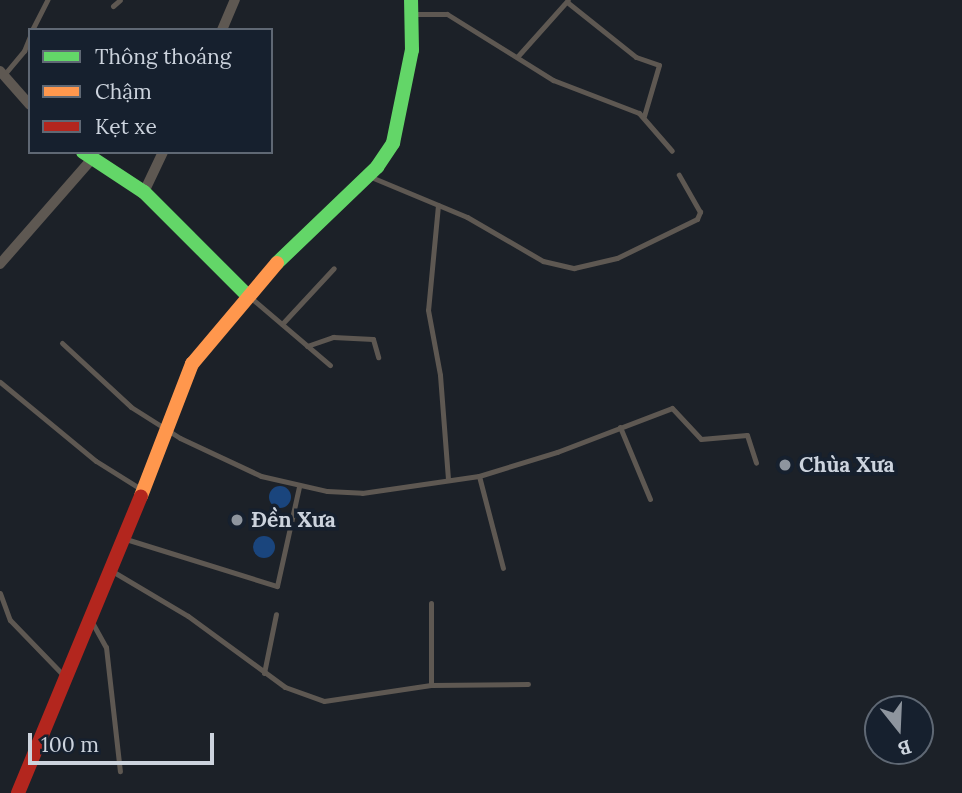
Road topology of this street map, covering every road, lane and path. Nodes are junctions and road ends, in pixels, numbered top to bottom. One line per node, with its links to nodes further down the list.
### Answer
1 (47, 0): 7 (lane)
2 (120, 0): 5 (lane)
3 (235, 0): 8 (street)
4 (567, 1): 10 (lane); 13 (lane)
5 (113, 6)
6 (412, 7): 10 (lane); 17 (street)
7 (33, 28)
8 (223, 28)
9 (28, 41): 11 (lane)
10 (517, 57): 13 (lane)
11 (2, 74): 12 (street)
12 (28, 103)
13 (644, 116): 14 (lane)
14 (672, 151)
15 (162, 154): 19 (street)
16 (88, 156): 19 (street); 21 (street)
17 (368, 175): 20 (lane); 23 (street)
18 (679, 175): 20 (lane)
19 (144, 192): 23 (street)
20 (438, 205): 34 (lane)
21 (0, 264)
22 (334, 268): 24 (lane)
23 (247, 295): 24 (lane); 31 (street)
24 (282, 324): 26 (lane)
25 (62, 343): 31 (lane)
26 (307, 346): 27 (lane); 28 (lane)
27 (378, 357)
28 (330, 365)
29 (0, 382): 36 (lane)
30 (620, 427): 32 (lane); 33 (lane); 37 (lane)
31 (164, 428): 35 (lane); 36 (street)
32 (757, 463)
33 (479, 476): 34 (lane); 39 (lane)
34 (449, 480): 35 (lane)
35 (299, 486): 38 (lane)
36 (144, 490): 38 (street)
37 (650, 499)
38 (126, 539): 40 (street)
39 (503, 569)
40 (112, 571): 44 (street); 45 (lane)
41 (0, 593): 46 (lane)
42 (431, 603): 48 (lane)
43 (276, 614): 45 (lane)
44 (91, 620): 46 (street); 49 (lane)
45 (264, 673): 48 (lane)
46 (65, 677): 50 (street)
47 (528, 684): 48 (lane)
48 (430, 685)
49 (120, 771)
50 (18, 793)

